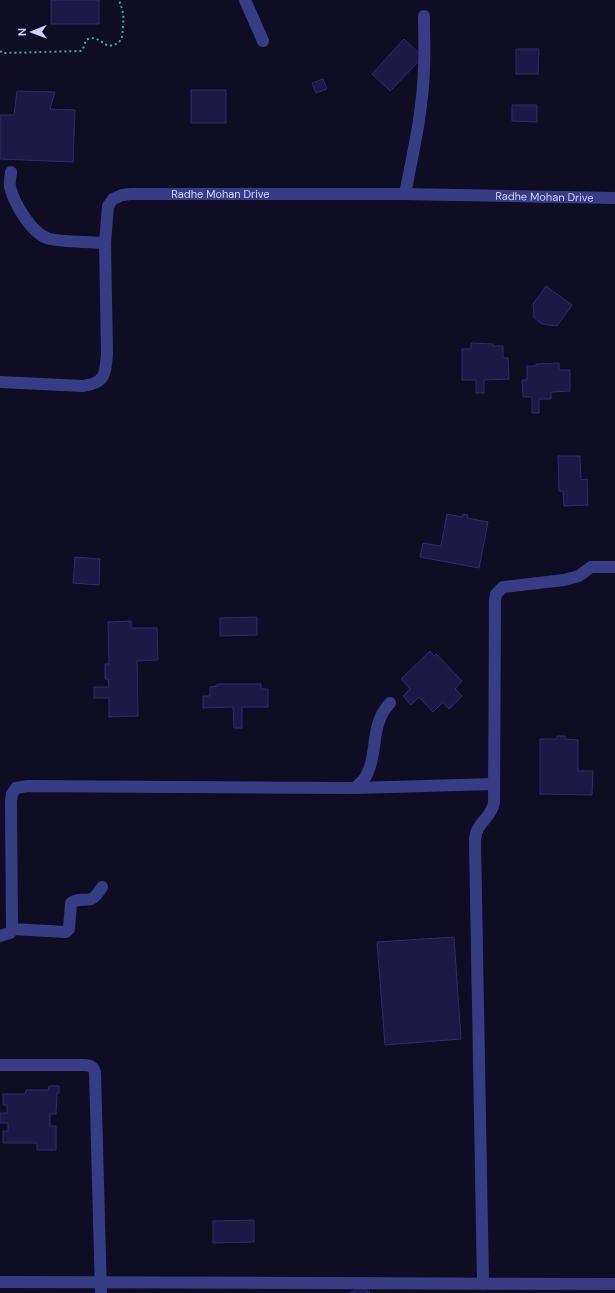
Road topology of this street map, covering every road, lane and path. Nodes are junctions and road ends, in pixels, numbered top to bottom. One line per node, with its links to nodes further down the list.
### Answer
1 (119, 0): 5 (path)
2 (245, 0): 4 (street)
3 (424, 16): 7 (street)
4 (263, 41)
5 (0, 51)
6 (11, 172): 9 (street)
7 (405, 194): 8 (street, Radhe Mohan Drive); 9 (street, Radhe Mohan Drive)
8 (615, 198)
9 (105, 243): 10 (street, Radhe Mohan Drive)
10 (0, 382)
11 (615, 567): 13 (street)
12 (390, 704): 14 (street)
13 (494, 784): 14 (street); 20 (street)
14 (355, 788): 16 (street)
15 (102, 887): 16 (street)
16 (12, 929): 17 (street)
17 (0, 936)
18 (0, 1065): 22 (street)
19 (0, 1282): 22 (street)
20 (483, 1284): 21 (street); 22 (street)
21 (615, 1284)
22 (102, 1288)

